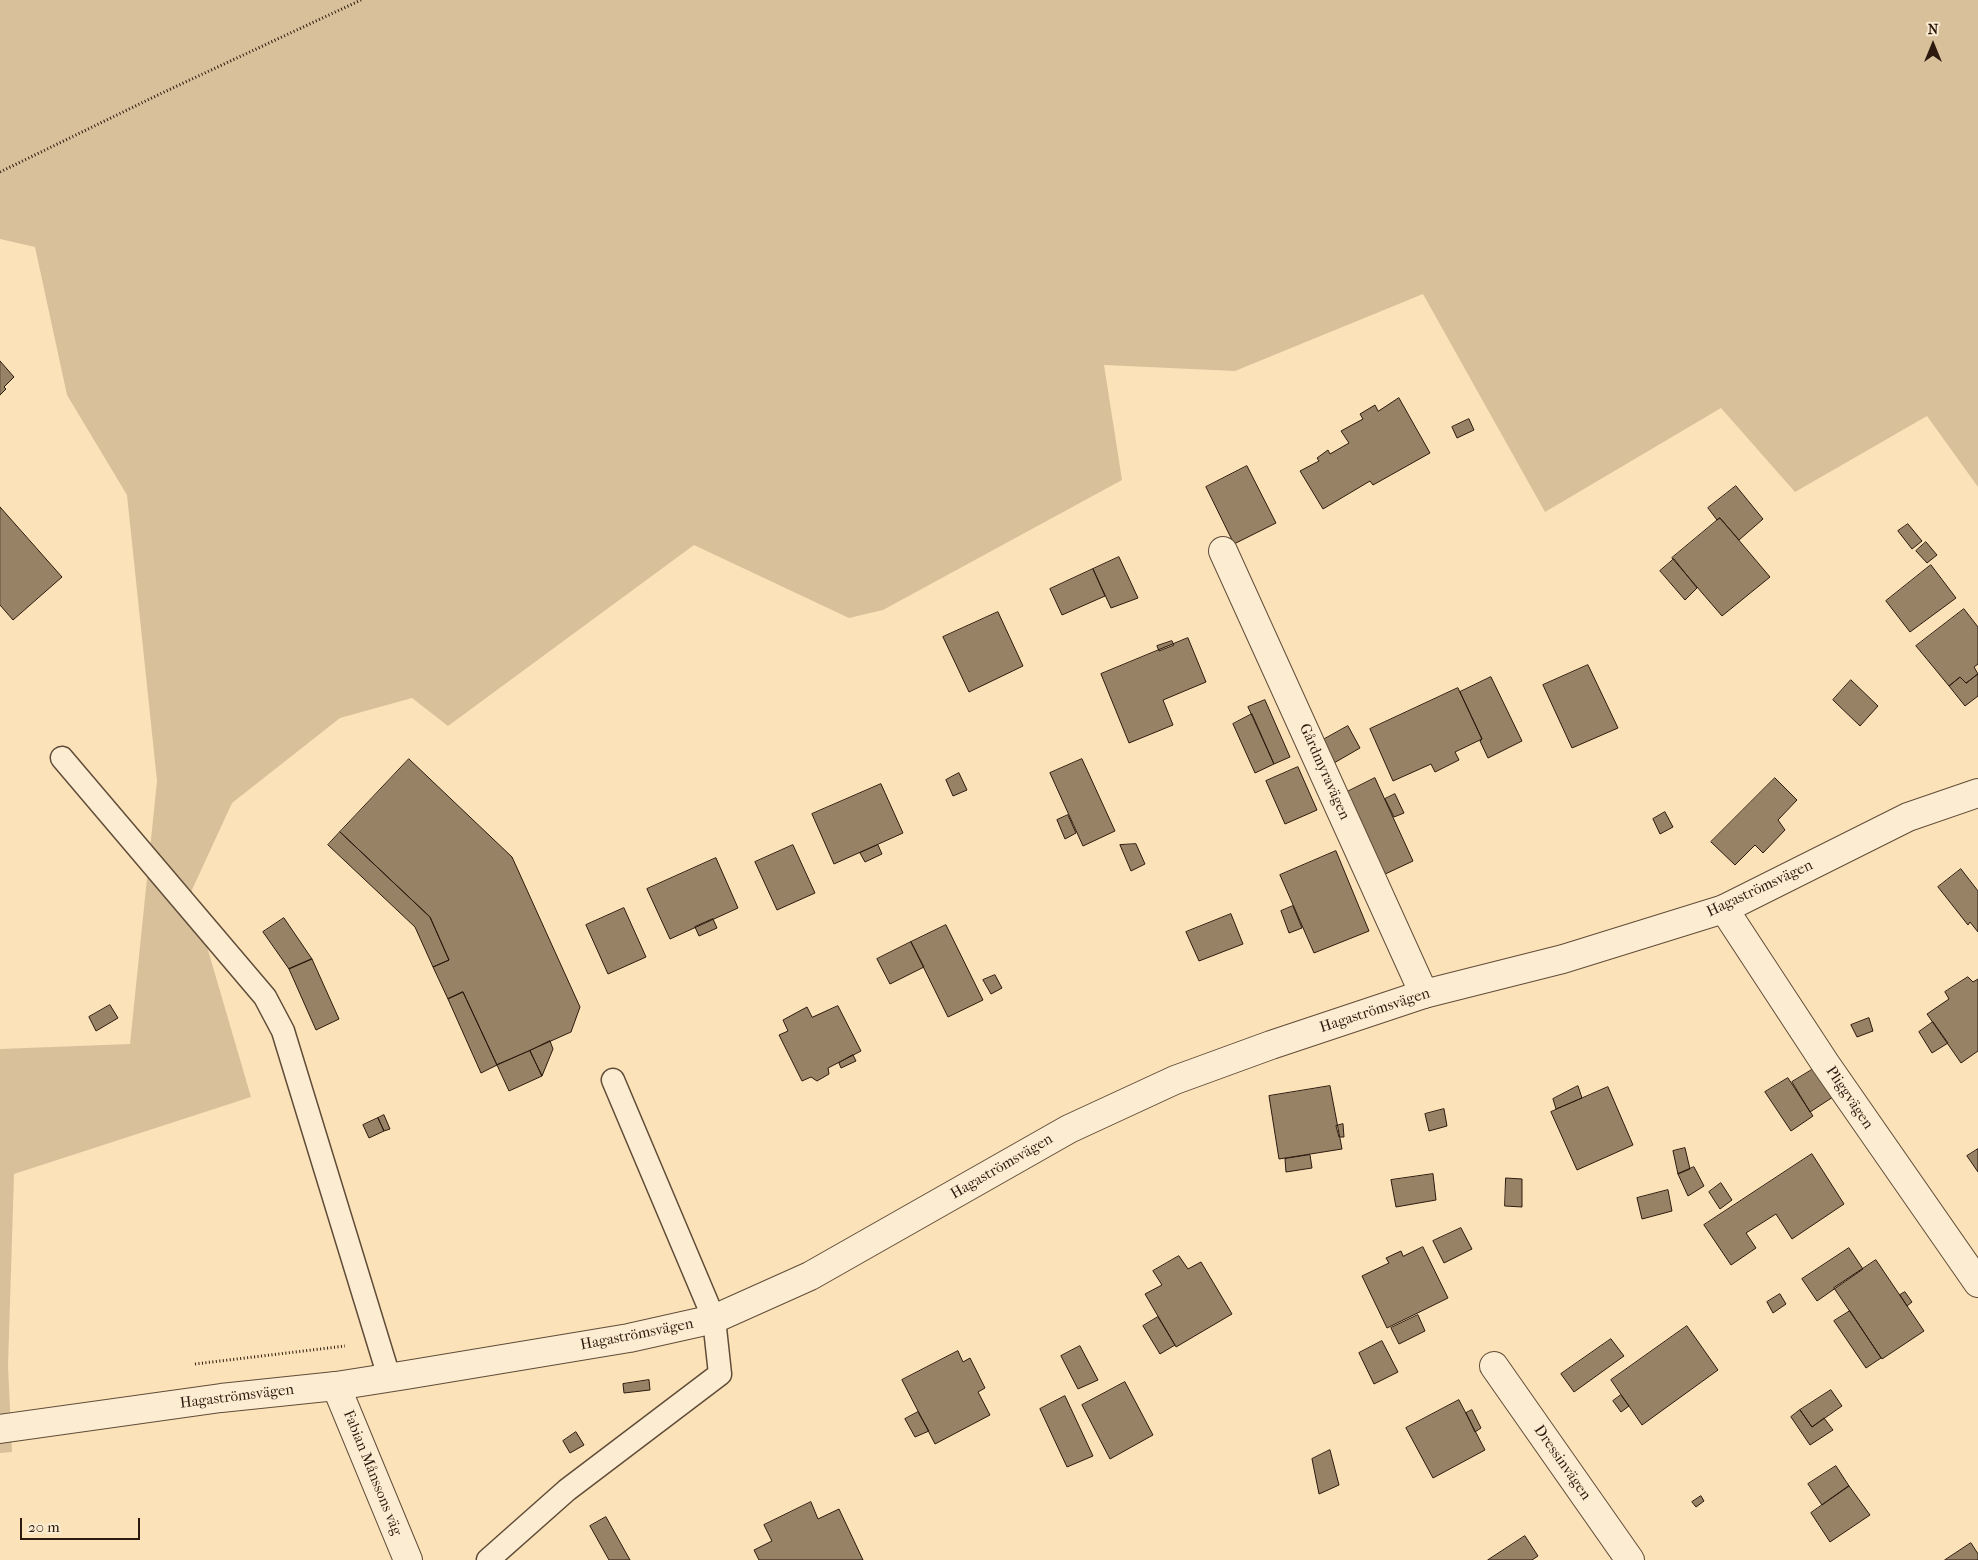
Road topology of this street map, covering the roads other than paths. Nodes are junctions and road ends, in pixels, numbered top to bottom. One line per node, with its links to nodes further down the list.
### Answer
1 (1223, 550): 5 (street, Gårdmyravägen)
2 (62, 758): 10 (lane)
3 (1978, 792): 4 (street, Hagaströmsvägen)
4 (1724, 909): 5 (street, Hagaströmsvägen); 7 (street, Pliggvägen)
5 (1424, 994): 8 (street, Hagaströmsvägen)
6 (613, 1080): 8 (lane)
7 (1978, 1283)
8 (714, 1319): 10 (street, Hagaströmsvägen); 14 (lane)
9 (1494, 1366): 15 (street, Dressinvägen)
10 (389, 1377): 11 (street, Hagaströmsvägen)
11 (336, 1386): 12 (street, Hagaströmsvägen); 13 (street, Fabian Månssons väg)
12 (0, 1429)
13 (408, 1560)
14 (488, 1560)
15 (1630, 1560)

